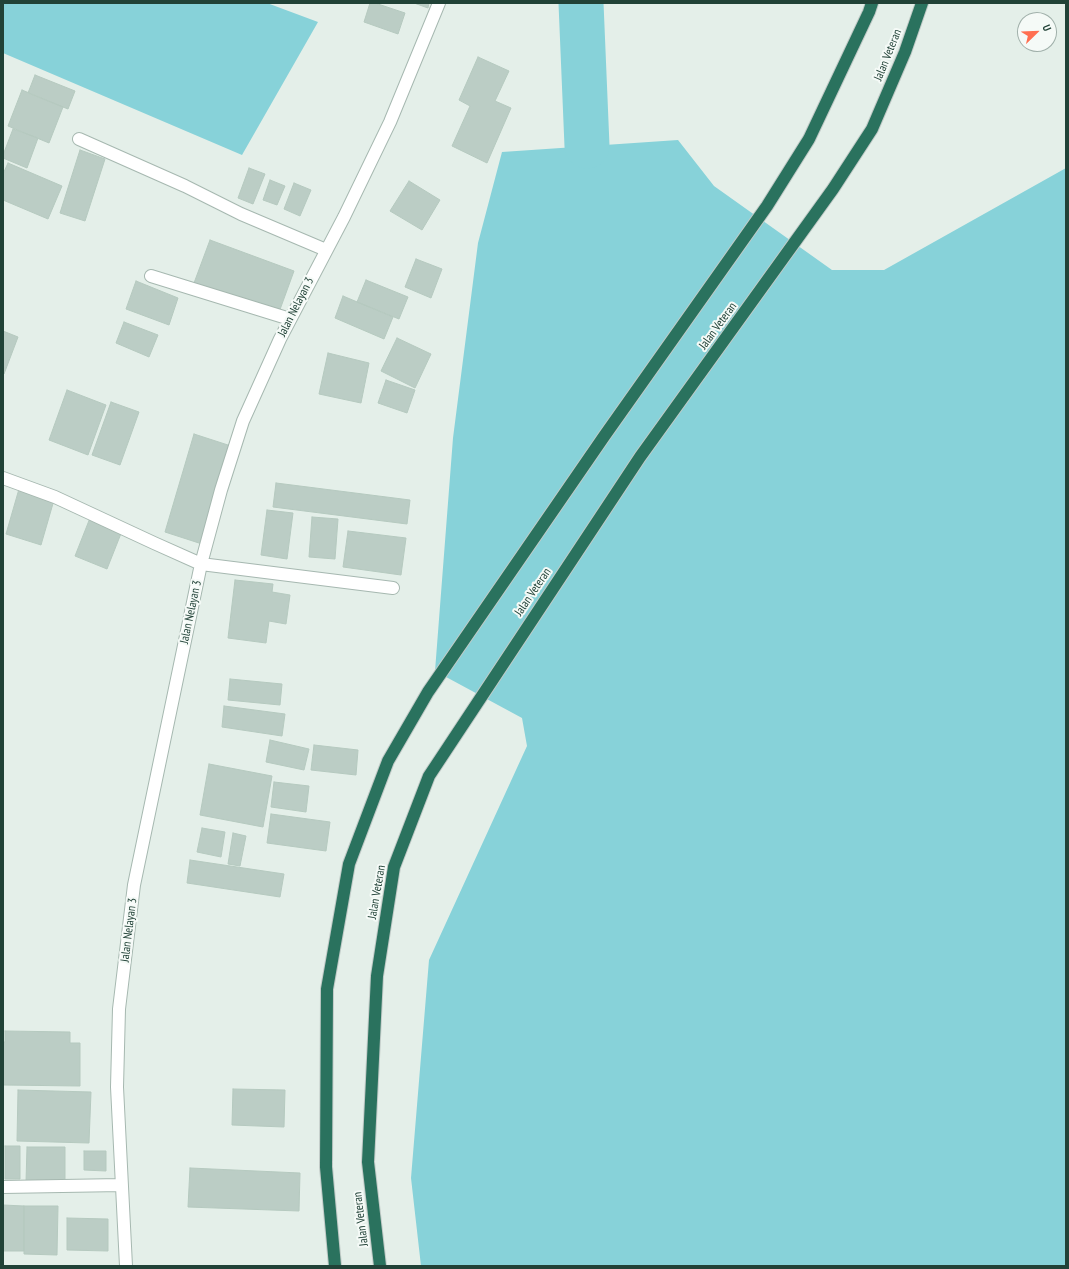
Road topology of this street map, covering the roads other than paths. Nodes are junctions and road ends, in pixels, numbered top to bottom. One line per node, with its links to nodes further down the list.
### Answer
1 (439, 3): 5 (street, Jalan Nelayan 3)
2 (872, 3): 14 (highway)
3 (922, 3): 15 (highway, Jalan Veteran)
4 (78, 139): 5 (street)
5 (326, 250): 7 (street, Jalan Nelayan 3)
6 (151, 276): 7 (street)
7 (290, 319): 9 (street, Jalan Nelayan 3)
8 (3, 478): 9 (street)
9 (202, 564): 10 (street); 11 (street, Jalan Nelayan 3)
10 (393, 588)
11 (121, 1185): 12 (street); 13 (street, Jalan Nelayan 3)
12 (3, 1187)
13 (126, 1266)
14 (335, 1266)
15 (380, 1266)

